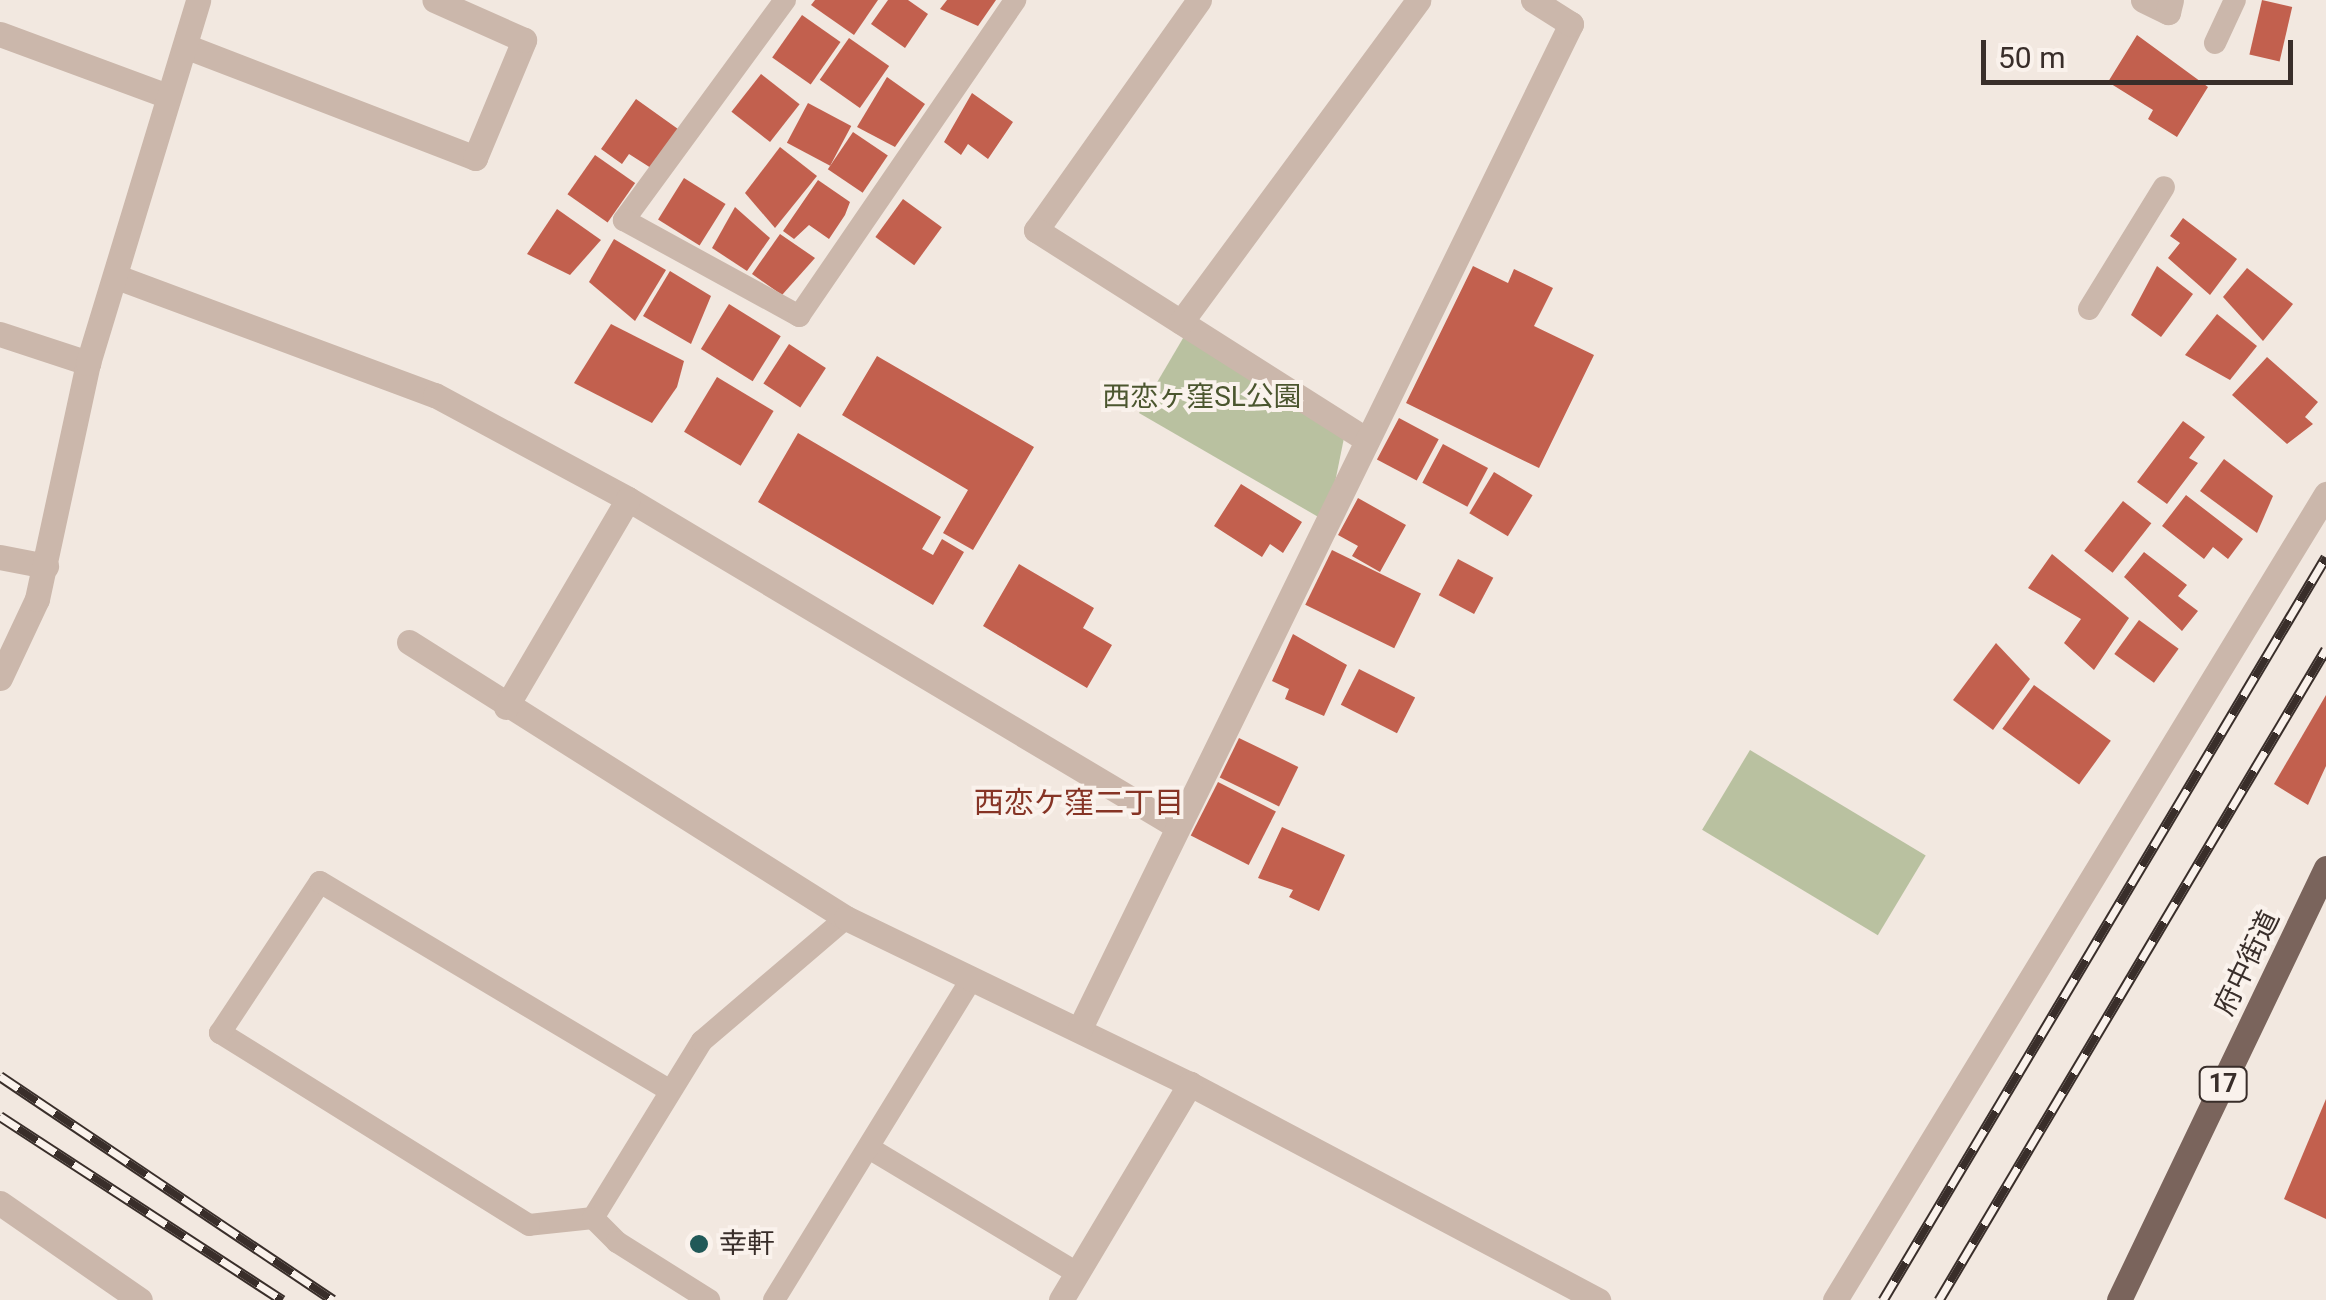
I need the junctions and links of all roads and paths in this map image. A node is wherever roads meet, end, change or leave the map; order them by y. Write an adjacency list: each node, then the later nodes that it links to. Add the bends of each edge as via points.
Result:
1 (198, 0): 13 (street)
2 (434, 0): 13 (street, via 524,40 476,158)
3 (785, 0): 4 (lane, via 624,220 799,316)
4 (1015, 0)
5 (1199, 0): 18 (street, via 1036,230)
6 (1418, 0): 18 (street)
7 (1533, 0): 21 (street, via 1571,24)
8 (2143, 0): 9 (street, via 2168,12)
9 (2171, 0)
10 (2235, 0): 12 (lane)
11 (0, 34): 14 (street)
12 (2215, 42)
13 (185, 46): 14 (street)
14 (168, 96): 16 (street)
15 (2164, 187): 17 (lane)
16 (118, 276): 20 (street); 23 (street, via 435,396)
17 (2089, 309)
18 (1181, 322): 21 (street)
19 (0, 334): 20 (street)
20 (88, 362): 25 (street)
21 (1367, 440): 29 (street)
22 (2325, 498): 46 (street)
23 (628, 499): 28 (street); 29 (street)
24 (0, 557): 25 (street)
25 (46, 566): 27 (street)
26 (409, 642): 28 (street)
27 (0, 678)
28 (506, 707): 31 (street)
29 (1178, 827): 33 (street)
30 (2326, 868): 47 (main road, 府中街道 / 17)
31 (846, 918): 32 (street); 35 (lane, via 746,998 702,1041)
32 (972, 978): 33 (street); 36 (lane)
33 (1080, 1030): 34 (street)
34 (1190, 1084): 39 (street); 40 (street)
35 (669, 1090): 38 (lane); 38 (lane, via 320,882 220,1033 529,1225)
36 (869, 1148): 39 (lane); 43 (lane)
37 (0, 1202): 41 (street)
38 (594, 1218): 42 (lane, via 617,1242)
39 (1078, 1273): 44 (street)
40 (1568, 1292): 45 (street)
41 (140, 1300)
42 (709, 1300)
43 (774, 1300)
44 (1061, 1300)
45 (1598, 1300)
46 (1834, 1300)
47 (2120, 1300)

